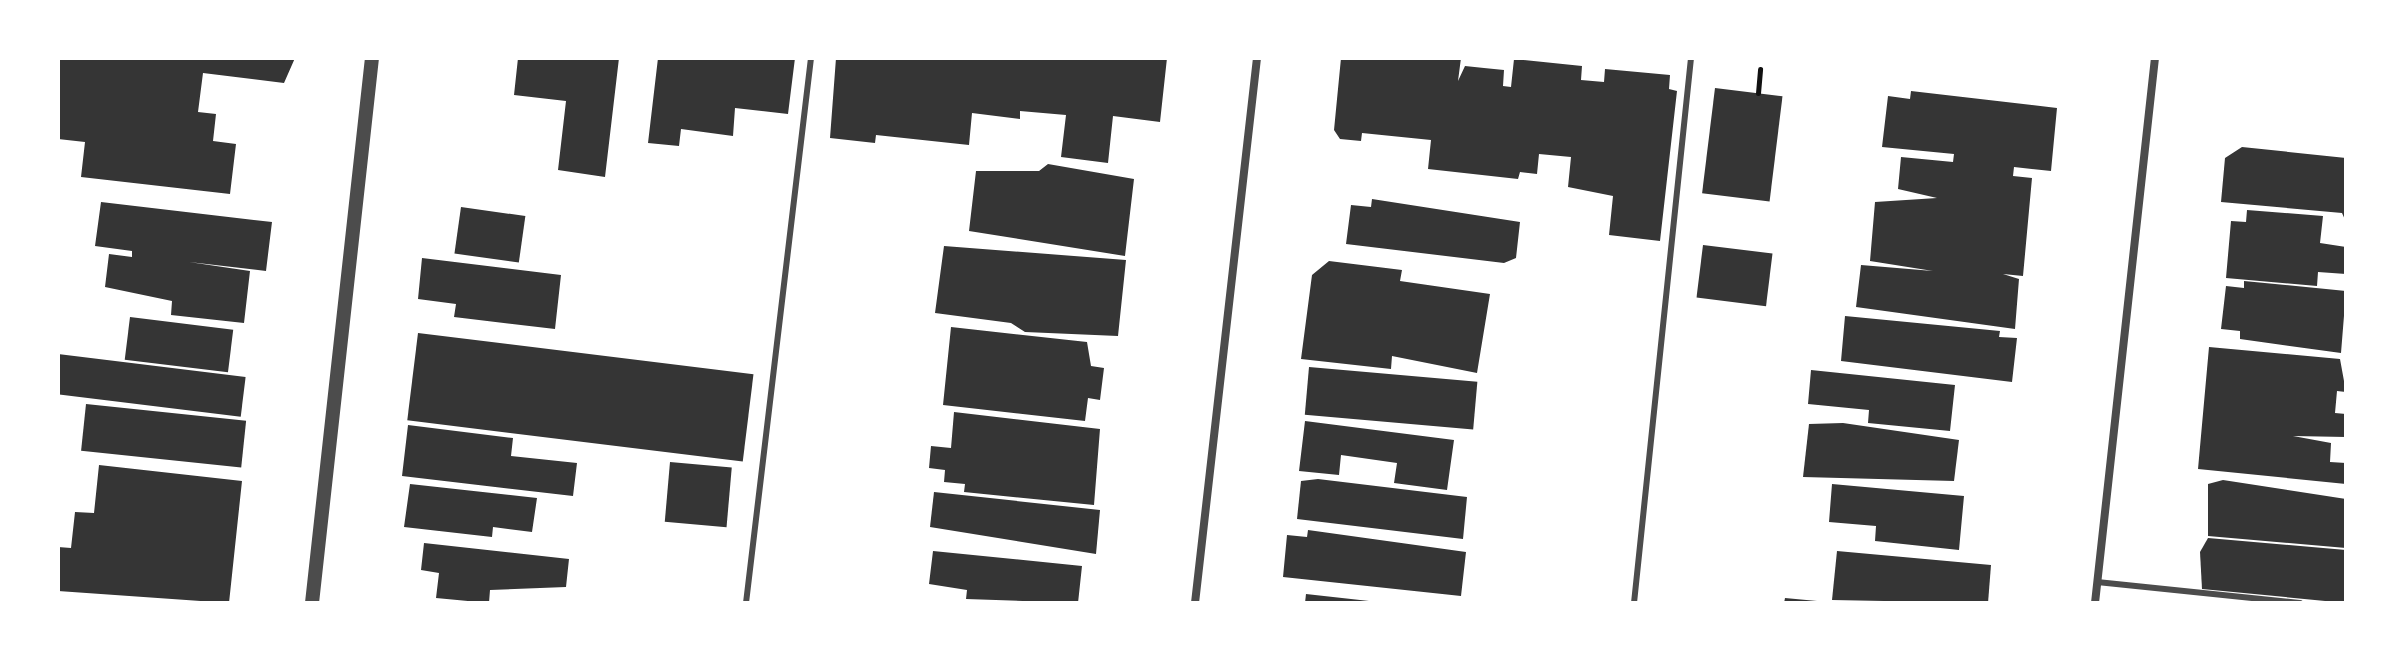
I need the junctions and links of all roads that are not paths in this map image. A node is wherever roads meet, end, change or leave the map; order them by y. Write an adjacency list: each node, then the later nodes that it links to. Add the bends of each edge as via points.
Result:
1 (372, 58): 7 (street)
2 (811, 58): 8 (lane)
3 (1257, 58): 9 (street)
4 (1691, 58): 10 (lane)
5 (2155, 58): 6 (street)
6 (2097, 582): 11 (street); 12 (lane)
7 (312, 603)
8 (746, 603)
9 (1195, 603)
10 (1634, 603)
11 (2095, 603)
12 (2300, 603)

